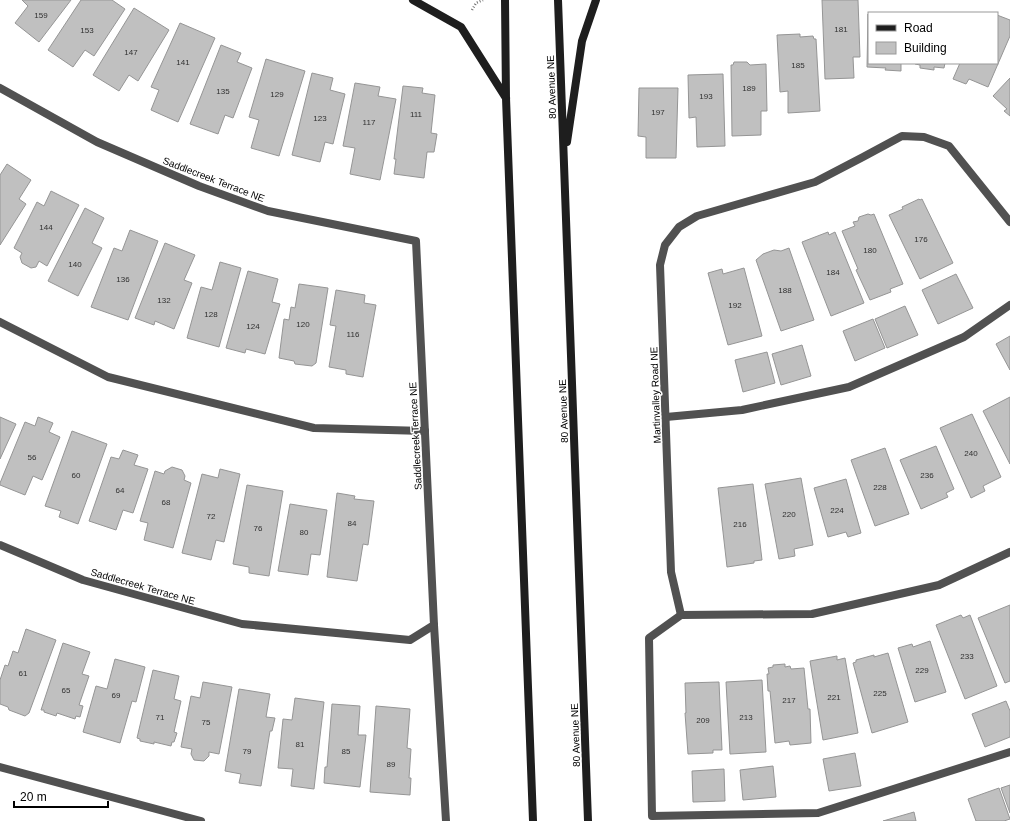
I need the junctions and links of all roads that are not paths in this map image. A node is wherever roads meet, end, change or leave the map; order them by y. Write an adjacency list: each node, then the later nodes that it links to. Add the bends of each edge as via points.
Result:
1 (413, 0): 6 (main road, via 461,26)
2 (505, 0): 6 (main road)
3 (558, 0): 7 (main road, 80 Avenue NE)
4 (596, 0): 7 (main road, via 582,41)
5 (0, 88): 12 (street, Saddlecreek Terrace NE, via 97,142 199,186 268,211 416,241)
6 (506, 98): 21 (main road)
7 (564, 162): 22 (main road, 80 Avenue NE)
8 (1010, 222): 11 (street, Martinvalley Road NE, via 949,146 924,137 902,136 815,182 697,216 679,227 665,245 660,265)
9 (1010, 305): 11 (street, via 964,337 849,387 742,410)
10 (0, 322): 12 (street, via 108,377 314,428)
11 (666, 417): 15 (street, Martinvalley Road NE, via 671,572)
12 (425, 431): 16 (street, Saddlecreek Terrace NE)
13 (0, 545): 16 (street, Saddlecreek Terrace NE, via 83,580 242,624 410,640)
14 (1010, 552): 15 (street, via 939,585 812,614)
15 (681, 615): 17 (street, via 649,638 652,816 818,813)
16 (434, 625): 20 (street)
17 (1010, 752)
18 (0, 766): 19 (street)
19 (201, 821)
20 (446, 821)
21 (533, 821)
22 (588, 821)

